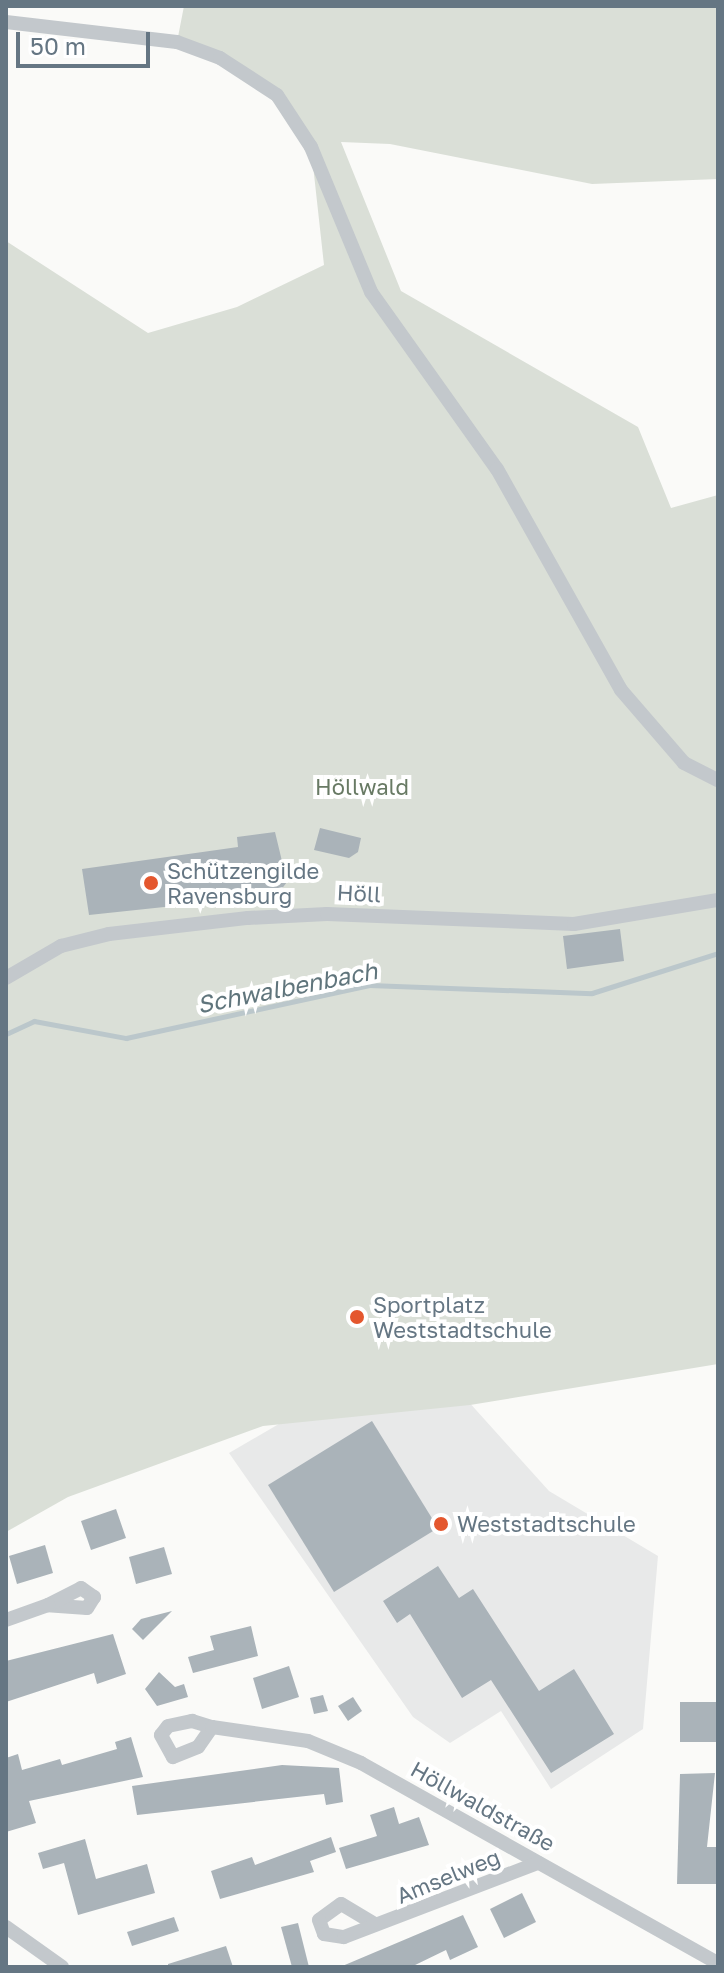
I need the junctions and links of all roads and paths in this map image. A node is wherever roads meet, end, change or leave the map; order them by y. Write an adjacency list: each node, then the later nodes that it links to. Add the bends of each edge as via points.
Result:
1 (6, 22): 2 (street, via 177,42 220,58 277,95 311,147 371,292 497,469 621,690 684,763)
2 (718, 780)
3 (718, 900): 4 (street, Höll, via 574,924 327,914 248,918 109,934 61,946)
4 (6, 978)
5 (48, 1605): 6 (street)
6 (6, 1620)
7 (212, 1727): 8 (street, Höllwaldstraße, via 321,1746)
8 (538, 1863): 9 (street, Amselweg, via 412,1917); 11 (street, Höllwaldstraße)
9 (373, 1923)
10 (6, 1927): 12 (street)
11 (718, 1963)
12 (62, 1967)

